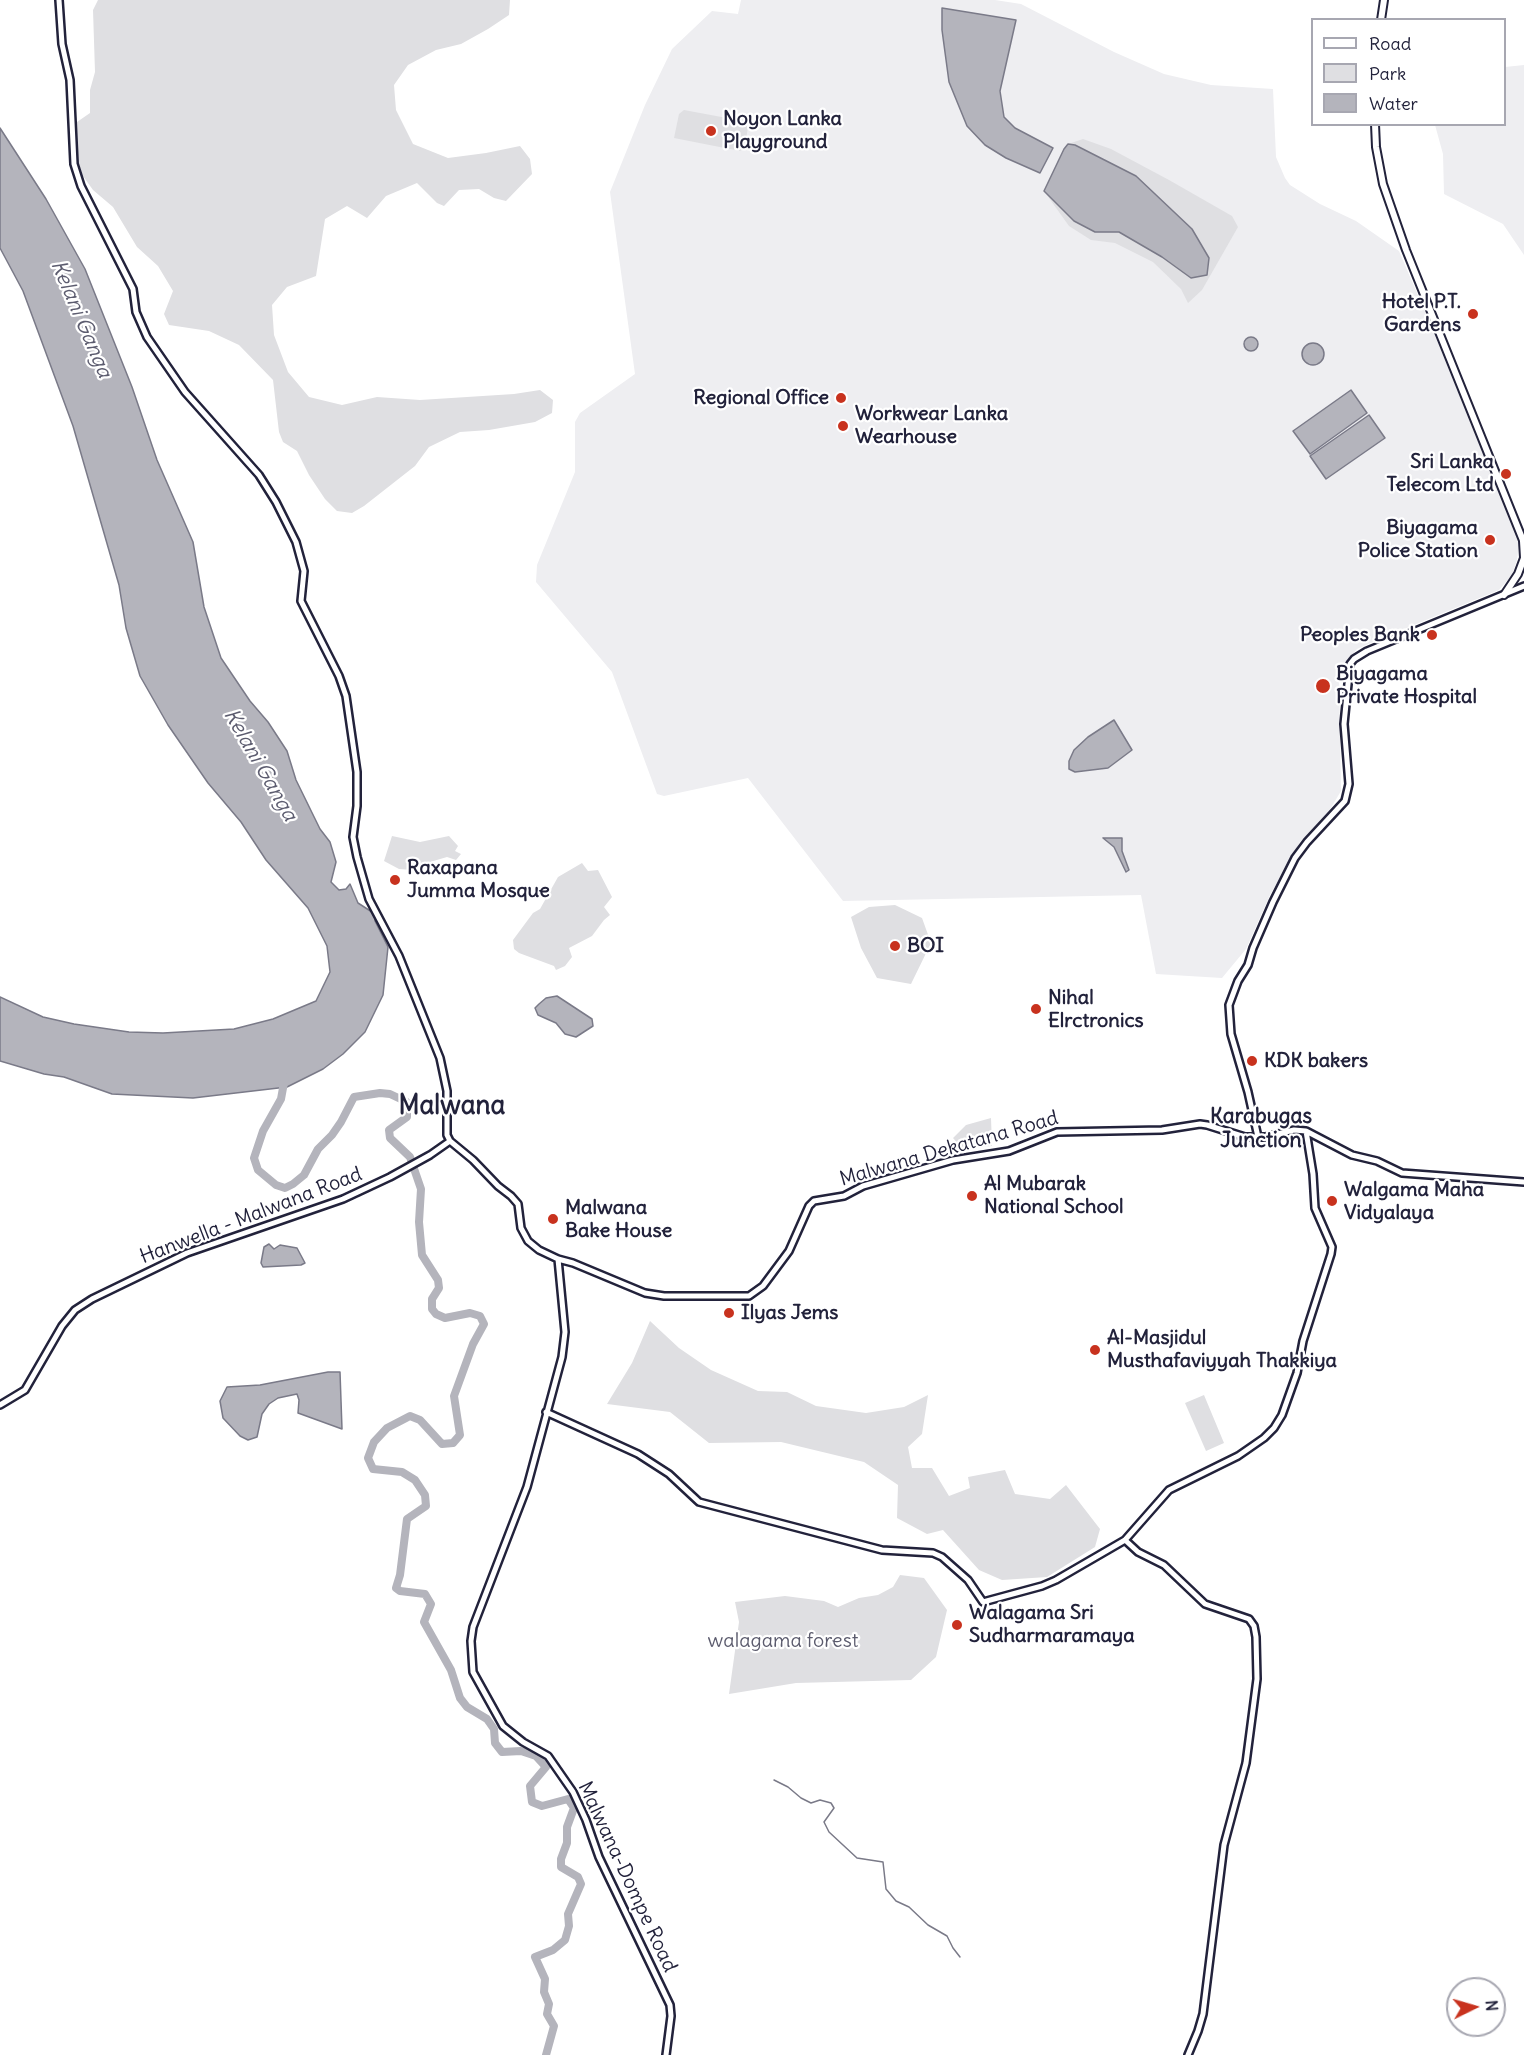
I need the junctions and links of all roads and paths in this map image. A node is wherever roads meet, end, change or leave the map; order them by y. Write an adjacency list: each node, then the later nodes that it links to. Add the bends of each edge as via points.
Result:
1 (59, 0): 10 (street, via 62,44 70,80 74,164 81,186 133,289 140,325 175,379 264,482 296,542 304,571 301,601 346,696 357,772 353,837 357,856 369,899 399,956 440,1058 447,1090 446,1126)
2 (1384, 0): 3 (main road)
3 (1382, 18)
4 (1375, 126): 5 (main road, via 1383,184 1406,250)
5 (1523, 542): 7 (main road, via 1524,558)
6 (1524, 586): 7 (street)
7 (1504, 595): 9 (street, via 1367,651 1350,664 1344,724 1349,784 1345,801 1295,858 1229,1005 1231,1034)
8 (1306, 1131): 9 (street, Malwana Dekatana Road); 11 (street, via 1352,1155 1402,1173); 15 (street, via 1315,1208 1332,1246 1282,1415 1264,1438 1238,1456 1168,1490)
9 (1257, 1137): 12 (street, Malwana Dekatana Road, via 1200,1124 1151,1131 1057,1132 1009,1151 953,1160 863,1186 844,1196 814,1201 783,1259 763,1286 749,1296 645,1293)
10 (450, 1141): 12 (street, Malwana Dekatana Road, via 518,1204 521,1228 528,1241); 13 (street, Hanwella - Malwana Road, via 390,1177 343,1198 187,1253 92,1299 75,1310 62,1326 25,1390)
11 (1524, 1182)
12 (558, 1259): 14 (street, Malwana-Dompe Road, via 565,1332)
13 (0, 1405)
14 (546, 1412): 15 (street, via 654,1463 699,1502 882,1550 933,1553 968,1580 983,1602 1056,1580); 16 (street, Malwana-Dompe Road, via 527,1487 473,1627 473,1672 502,1726 548,1756 573,1792 599,1857 670,2005)
15 (1125, 1540): 17 (street, via 1138,1552 1164,1565 1205,1604 1249,1619 1256,1637 1257,1679 1246,1763 1224,1845 1203,2014)
16 (666, 2055)
17 (1188, 2055)

